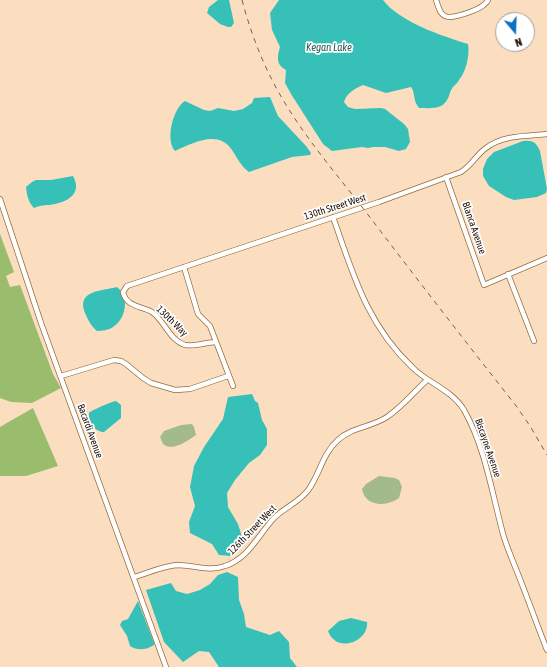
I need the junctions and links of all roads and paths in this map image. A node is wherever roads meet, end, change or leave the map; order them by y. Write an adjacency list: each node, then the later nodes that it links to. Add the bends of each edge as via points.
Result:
1 (436, 0): 2 (street, via 442,14 450,17 481,7)
2 (488, 0)
3 (547, 134): 4 (street, 130th Street West, via 498,140 485,148 467,168)
4 (446, 177): 6 (street, 130th Street West); 9 (street, Blanca Avenue, via 484,285)
5 (0, 199): 13 (street, Bacardi Avenue)
6 (334, 217): 8 (street, 130th Street West); 15 (street, Biscayne Avenue, via 356,283 373,318 398,352)
7 (547, 258): 9 (street)
8 (184, 267): 10 (street, 130th Street West, via 127,286); 12 (street, via 198,314 210,326)
9 (508, 274): 11 (street)
10 (123, 292): 12 (street, 130th Way, via 125,300 154,313 167,331 185,345)
11 (534, 341)
12 (216, 342): 14 (street)
13 (61, 376): 14 (street, via 114,360 126,364 151,383 175,390 190,389); 17 (street, Bacardi Avenue)
14 (228, 376): 16 (street)
15 (427, 380): 17 (street, 126th Street West, via 387,417 352,430 337,441 326,454 308,491 274,518 237,561 213,569 170,566); 18 (street, Biscayne Avenue, via 454,398 469,421 489,476 504,536)
16 (233, 386)
17 (134, 578): 19 (street, Bacardi Avenue)
18 (547, 650)
19 (166, 667)

